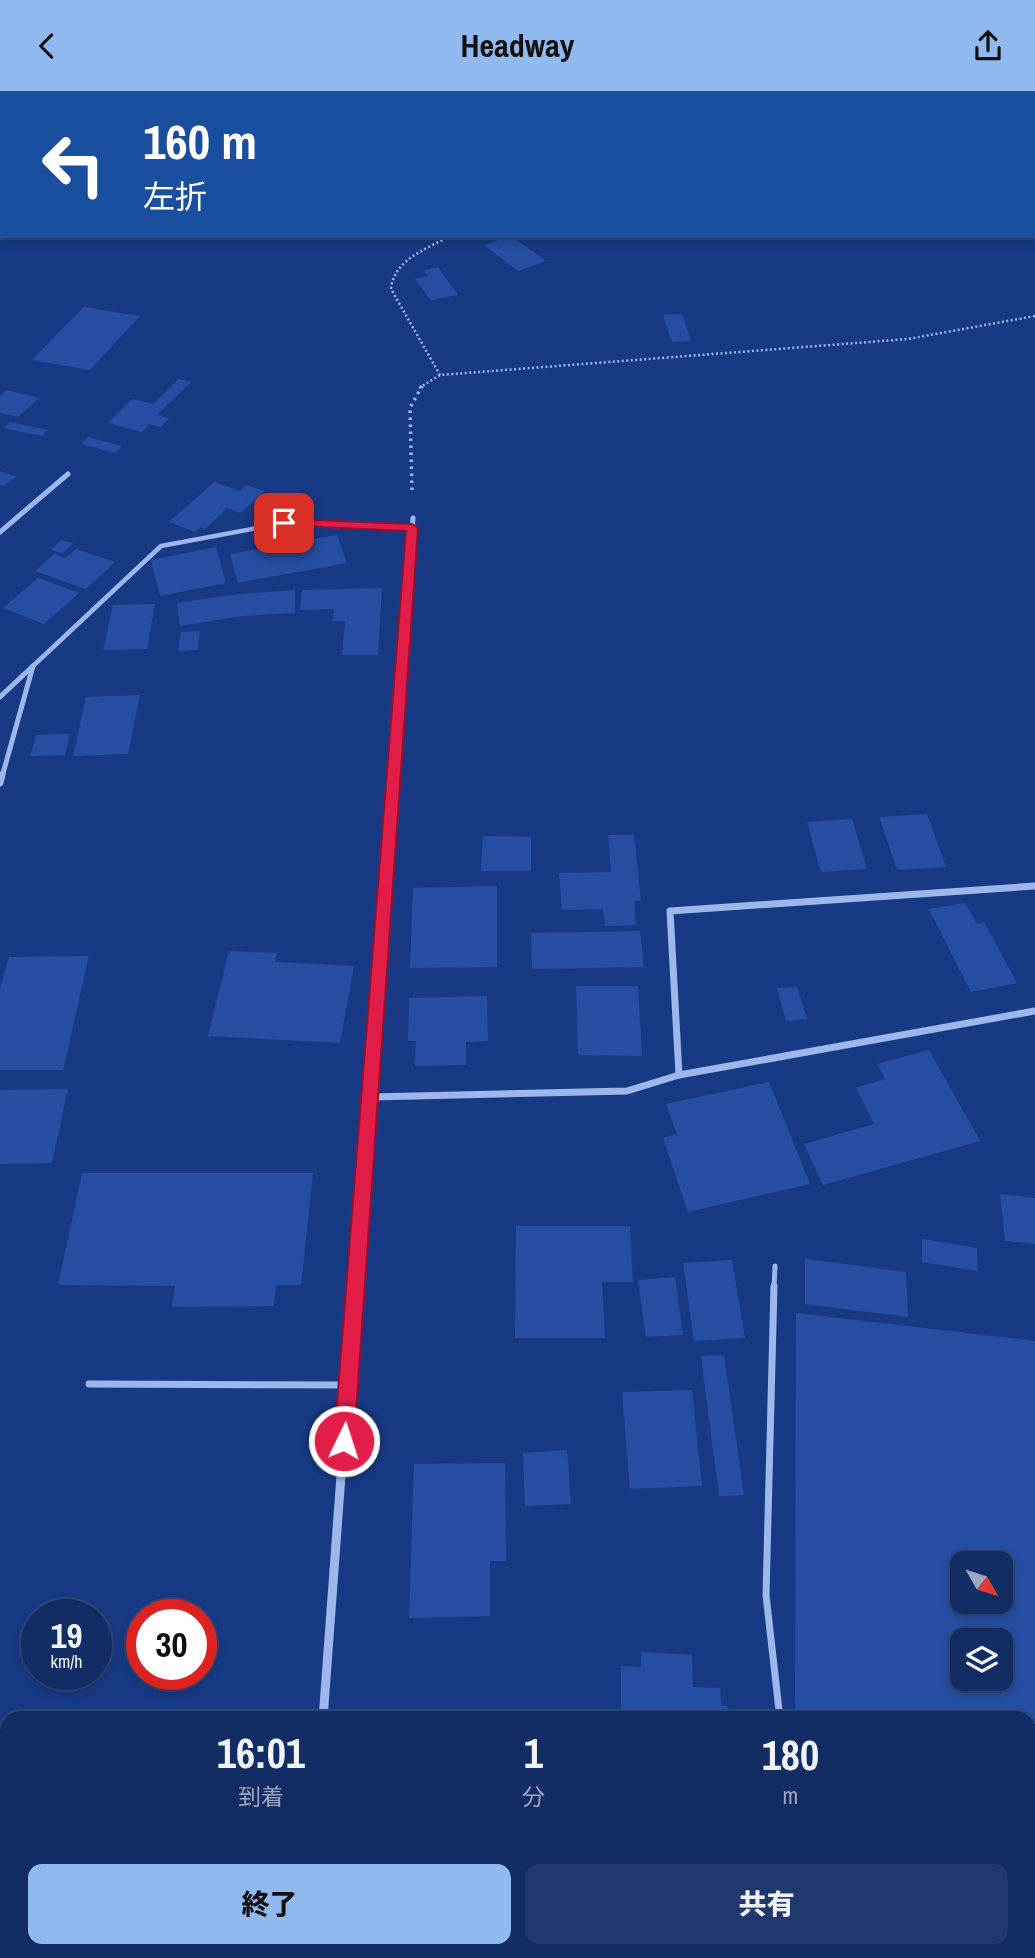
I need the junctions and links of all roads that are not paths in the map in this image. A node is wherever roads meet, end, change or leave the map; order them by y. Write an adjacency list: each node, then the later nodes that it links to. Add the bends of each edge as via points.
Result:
1 (68, 474): 4 (street)
2 (413, 518): 3 (street)
3 (412, 528): 5 (lane, via 284,523 160,546); 11 (street)
4 (0, 532)
5 (33, 666): 6 (street); 7 (street)
6 (0, 697)
7 (0, 783)
8 (1035, 886): 10 (street, via 670,911)
9 (1035, 1011): 10 (street)
10 (679, 1075): 11 (street, via 627,1091)
11 (371, 1097): 14 (street)
12 (775, 1266): 16 (lane, via 766,1595)
13 (89, 1384): 14 (lane)
14 (348, 1385): 15 (street)
15 (324, 1711)
16 (779, 1711)

